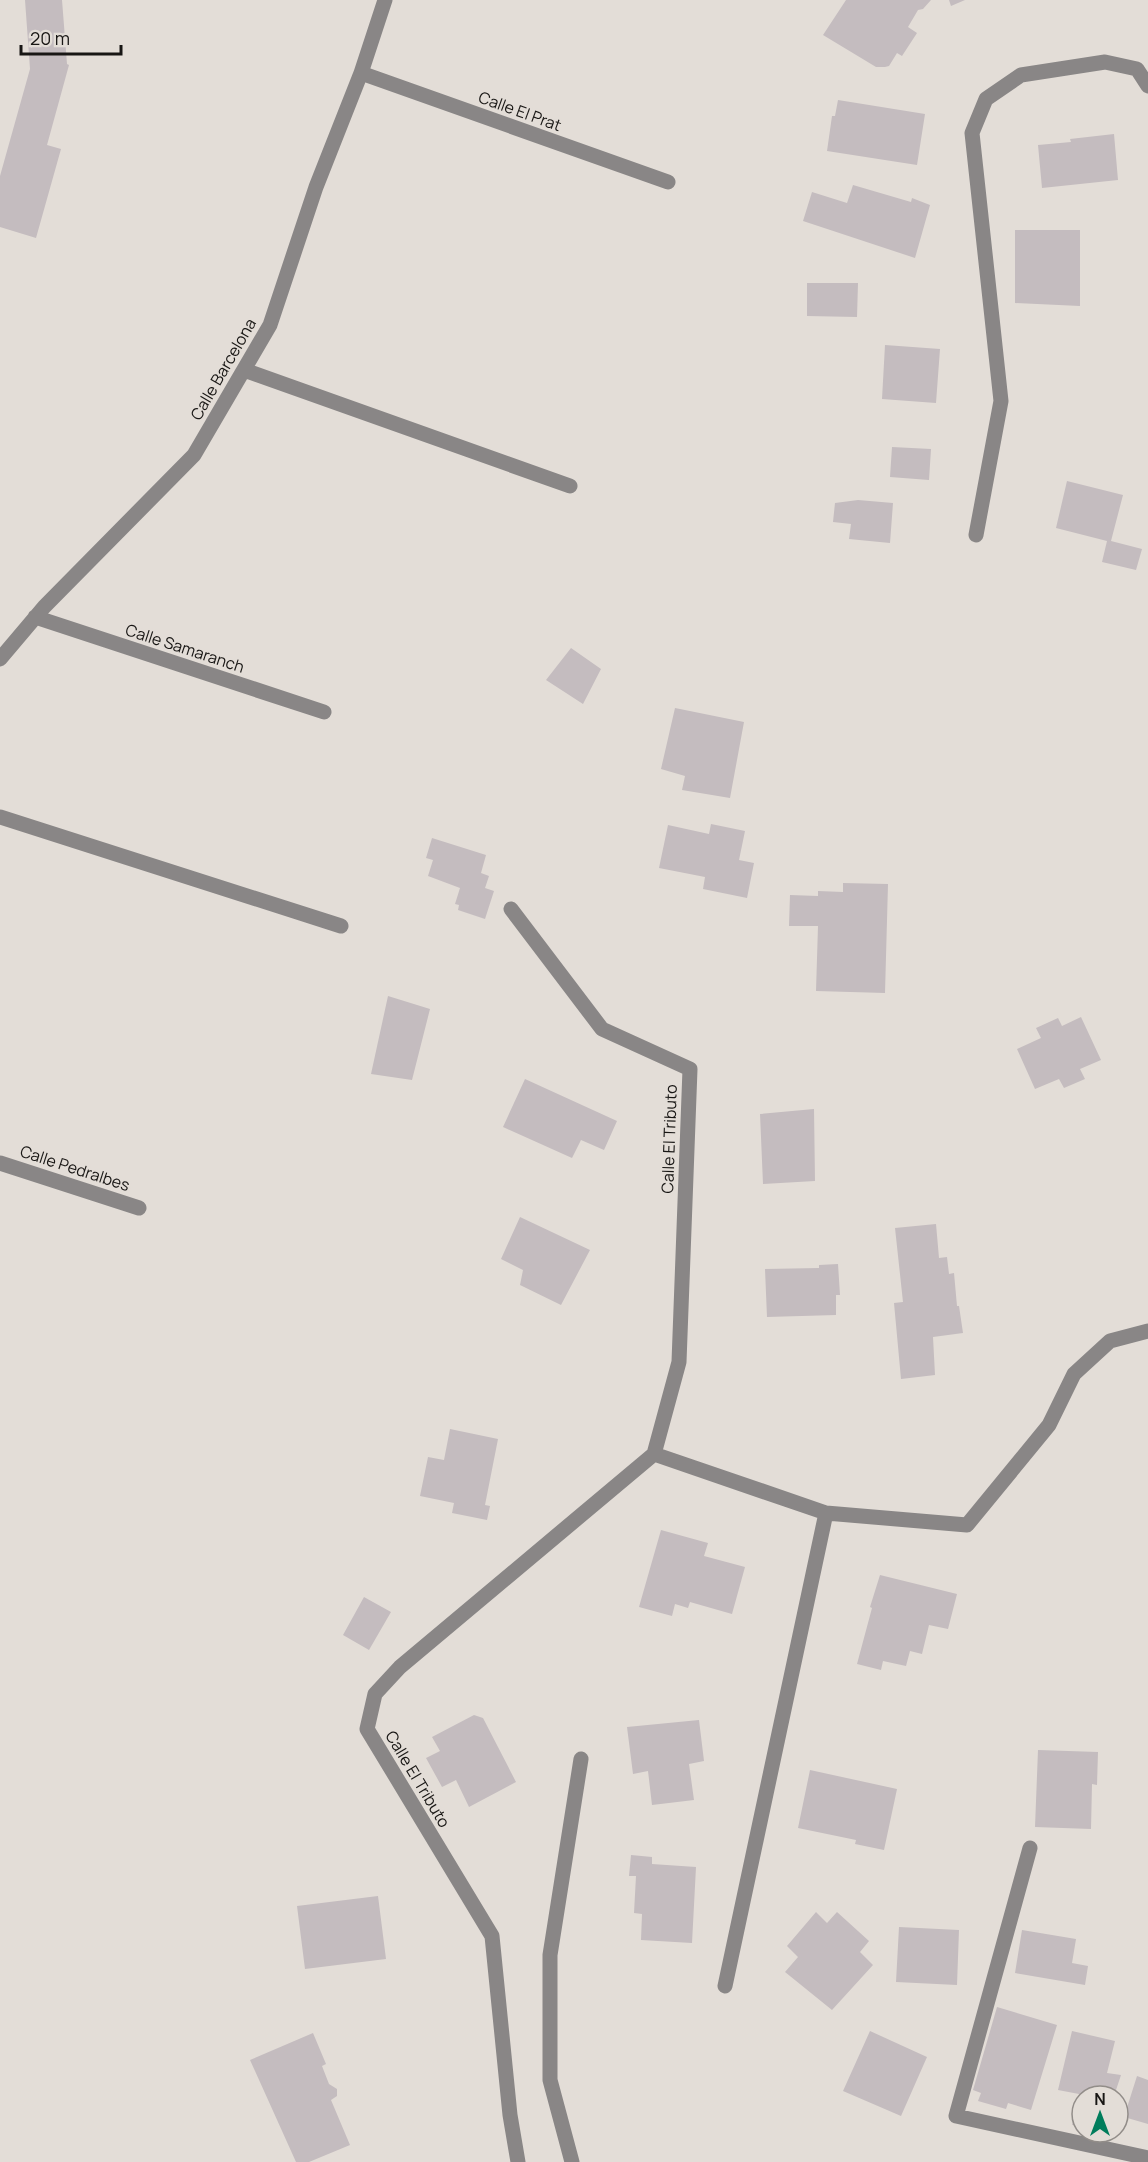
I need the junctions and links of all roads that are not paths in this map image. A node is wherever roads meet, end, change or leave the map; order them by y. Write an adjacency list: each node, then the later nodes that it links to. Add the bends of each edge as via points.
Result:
1 (385, 0): 2 (street, Calle Barcelona)
2 (361, 73): 4 (street, Calle El Prat); 5 (street, Calle Barcelona, via 316,187 270,325)
3 (1148, 86): 7 (street, via 1137,69 1105,62 1021,75 986,99 972,133 1001,401)
4 (668, 182)
5 (244, 370): 6 (street); 8 (street, Calle Barcelona, via 194,455)
6 (570, 486)
7 (976, 535)
8 (35, 617): 9 (street, Calle Barcelona); 10 (street, Calle Samaranch)
9 (0, 659)
10 (324, 712)
11 (0, 817): 13 (street)
12 (511, 909): 17 (street, Calle El Tributo, via 602,1029 690,1069 679,1362)
13 (340, 926)
14 (0, 1163): 15 (street, Calle Pedralbes)
15 (139, 1208)
16 (1148, 1331): 18 (street, via 1110,1341 1074,1374 1049,1425 967,1525)
17 (654, 1454): 18 (street); 23 (street, Calle El Tributo, via 400,1667 375,1694 367,1729 492,1936)
18 (826, 1513): 21 (street)
19 (581, 1759): 24 (street, via 550,1955 550,2080)
20 (1030, 1848): 22 (street, via 956,2116)
21 (726, 1986)
22 (1148, 2158)
23 (518, 2162)
24 (572, 2162)

